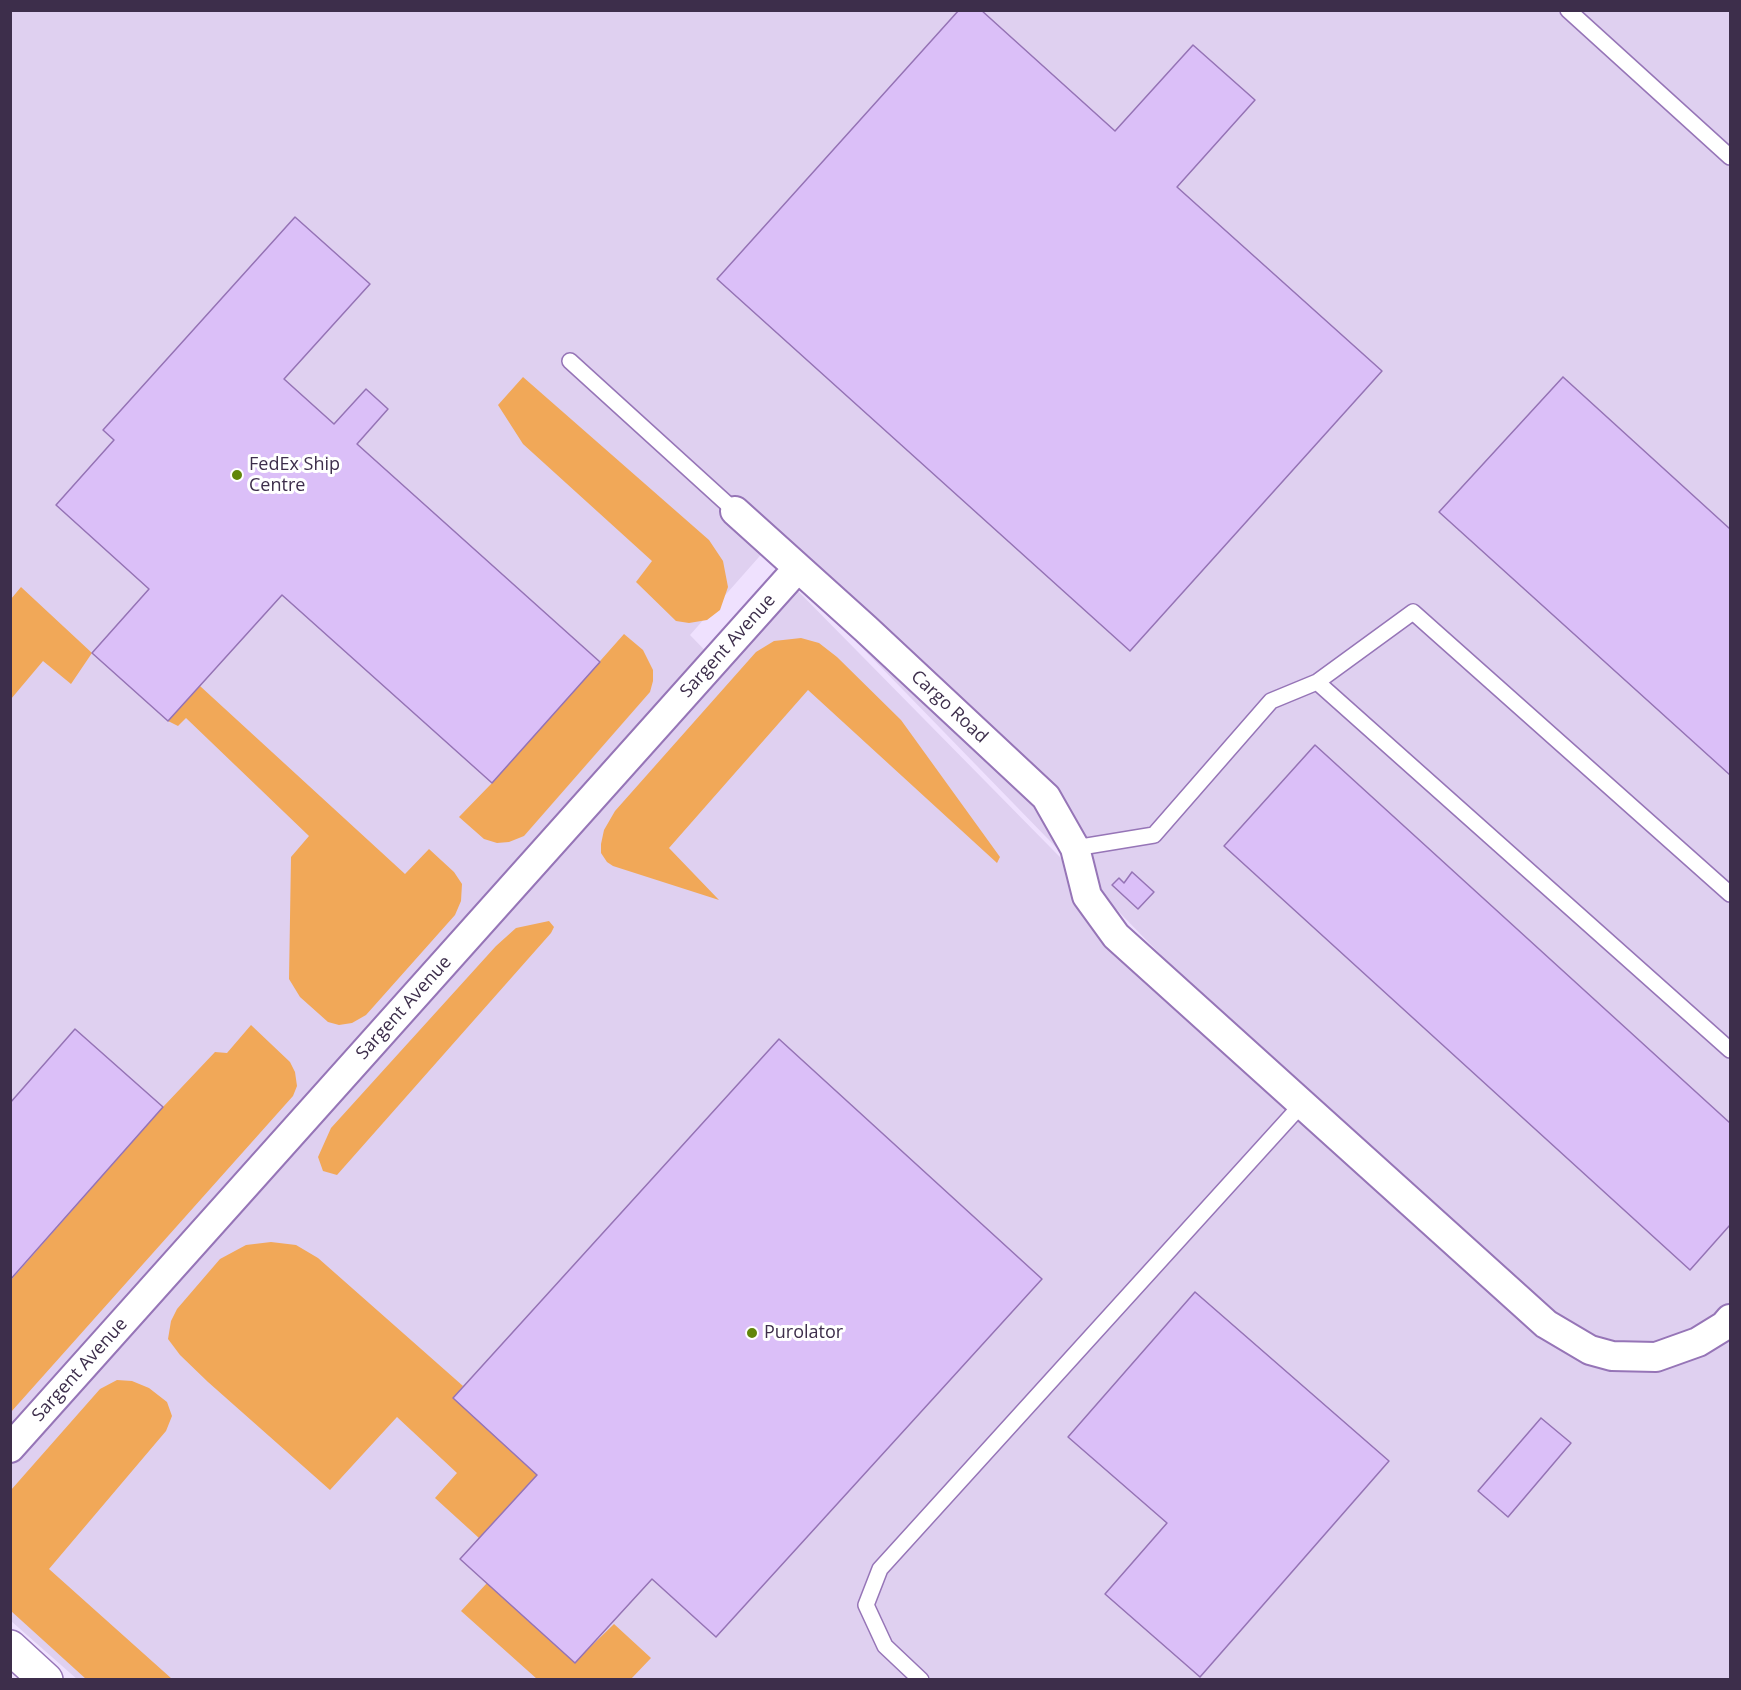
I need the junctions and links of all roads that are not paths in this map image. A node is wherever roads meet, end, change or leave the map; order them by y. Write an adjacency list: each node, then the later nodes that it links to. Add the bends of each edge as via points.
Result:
1 (1568, 10): 2 (lane)
2 (1731, 157)
3 (570, 361): 4 (lane)
4 (735, 511): 5 (street, Cargo Road)
5 (798, 568): 7 (street, Cargo Road, via 1046,797); 12 (street, Sargent Avenue)
6 (1317, 682): 7 (lane, via 1271,701 1154,835); 8 (lane, via 1413,612); 9 (lane)
7 (1075, 848): 10 (street, Cargo Road, via 1087,896 1116,936)
8 (1731, 894)
9 (1731, 1050)
10 (1303, 1103): 11 (street, Cargo Road, via 1546,1324 1590,1350 1612,1356 1656,1357 1698,1342); 15 (lane, via 880,1569 866,1605 885,1646)
11 (1731, 1319)
12 (10, 1448)
13 (10, 1647): 14 (street)
14 (46, 1680)
15 (921, 1680)

